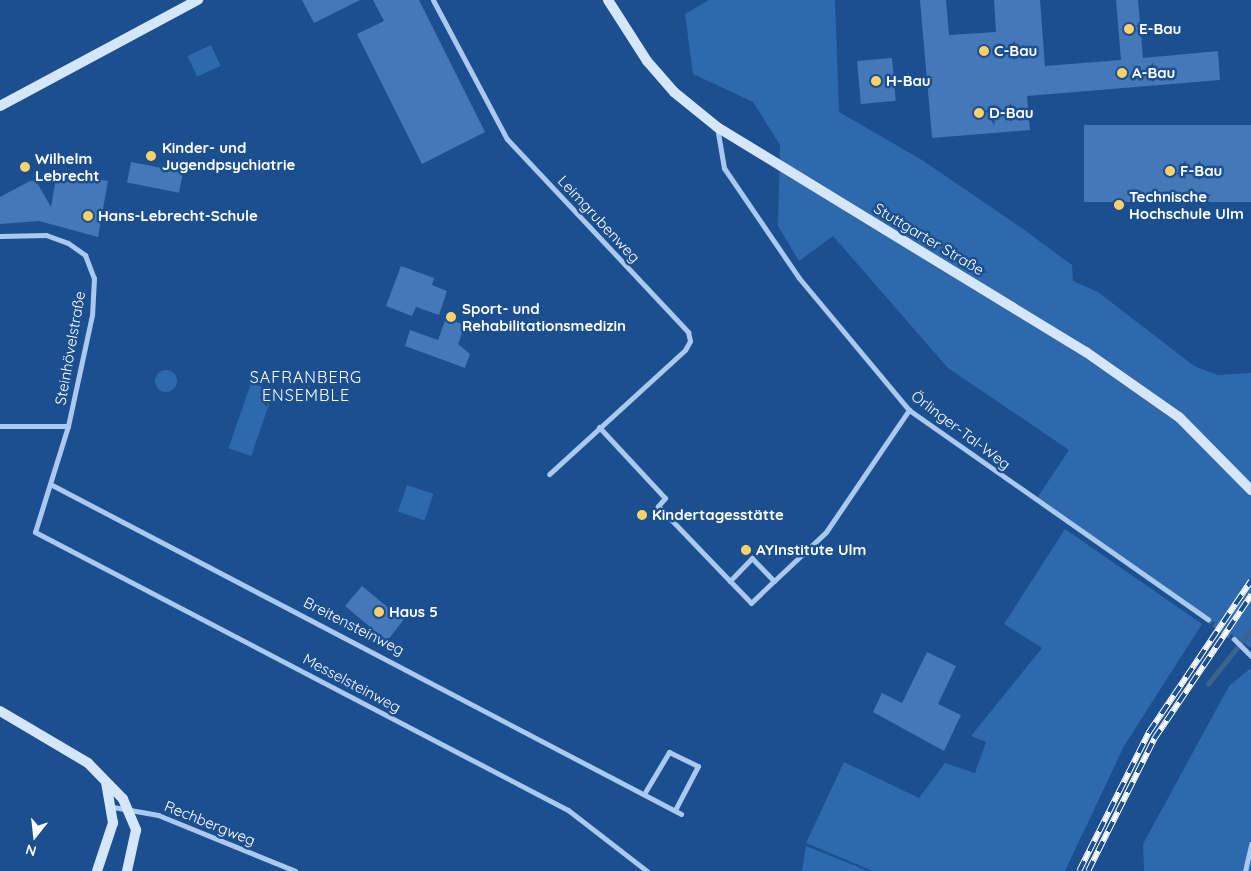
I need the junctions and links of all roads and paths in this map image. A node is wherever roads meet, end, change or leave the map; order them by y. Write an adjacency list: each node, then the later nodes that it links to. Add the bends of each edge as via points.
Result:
1 (198, 0): 4 (main road)
2 (433, 0): 10 (street, Leimgrubenweg, via 507,139 688,332 690,341 685,350)
3 (608, 0): 5 (main road, Stuttgarter Straße, via 634,45 656,72)
4 (0, 106)
5 (717, 127): 7 (street, Örlinger-Tal-Weg, via 724,168 799,278); 13 (main road, Stuttgarter Straße, via 1107,366 1180,417)
6 (0, 236): 9 (street, Steinhövelstraße, via 46,235 68,243 85,255 94,278 92,315)
7 (909, 410): 15 (street, via 891,443 826,532); 17 (street, Örlinger-Tal-Weg)
8 (0, 426): 9 (street)
9 (68, 426): 12 (street, Steinhövelstraße)
10 (599, 427): 11 (street, Leimgrubenweg); 16 (street, via 665,498 658,506)
11 (549, 474)
12 (52, 484): 14 (street, Steinhövelstraße); 22 (street, Breitensteinweg)
13 (1251, 490)
14 (36, 532): 31 (street, Messelsteinweg, via 568,810)
15 (774, 581): 16 (street, via 751,603); 16 (street, via 752,558)
16 (730, 582)
17 (1208, 619)
18 (1234, 639): 19 (street)
19 (1251, 656)
20 (0, 711): 21 (main road, via 79,756)
21 (104, 777): 23 (main road); 24 (main road)
22 (644, 794): 25 (street, Breitensteinweg); 25 (street, via 670,752 698,766)
23 (129, 807): 24 (street, Rechbergweg); 29 (main road, via 137,840); 30 (street, Rechbergweg)
24 (113, 808): 28 (main road, via 110,841)
25 (674, 810): 26 (street, Breitensteinweg)
26 (681, 814)
27 (1251, 844): 32 (street)
28 (97, 871)
29 (127, 871)
30 (295, 871)
31 (647, 871)
32 (1245, 871)

